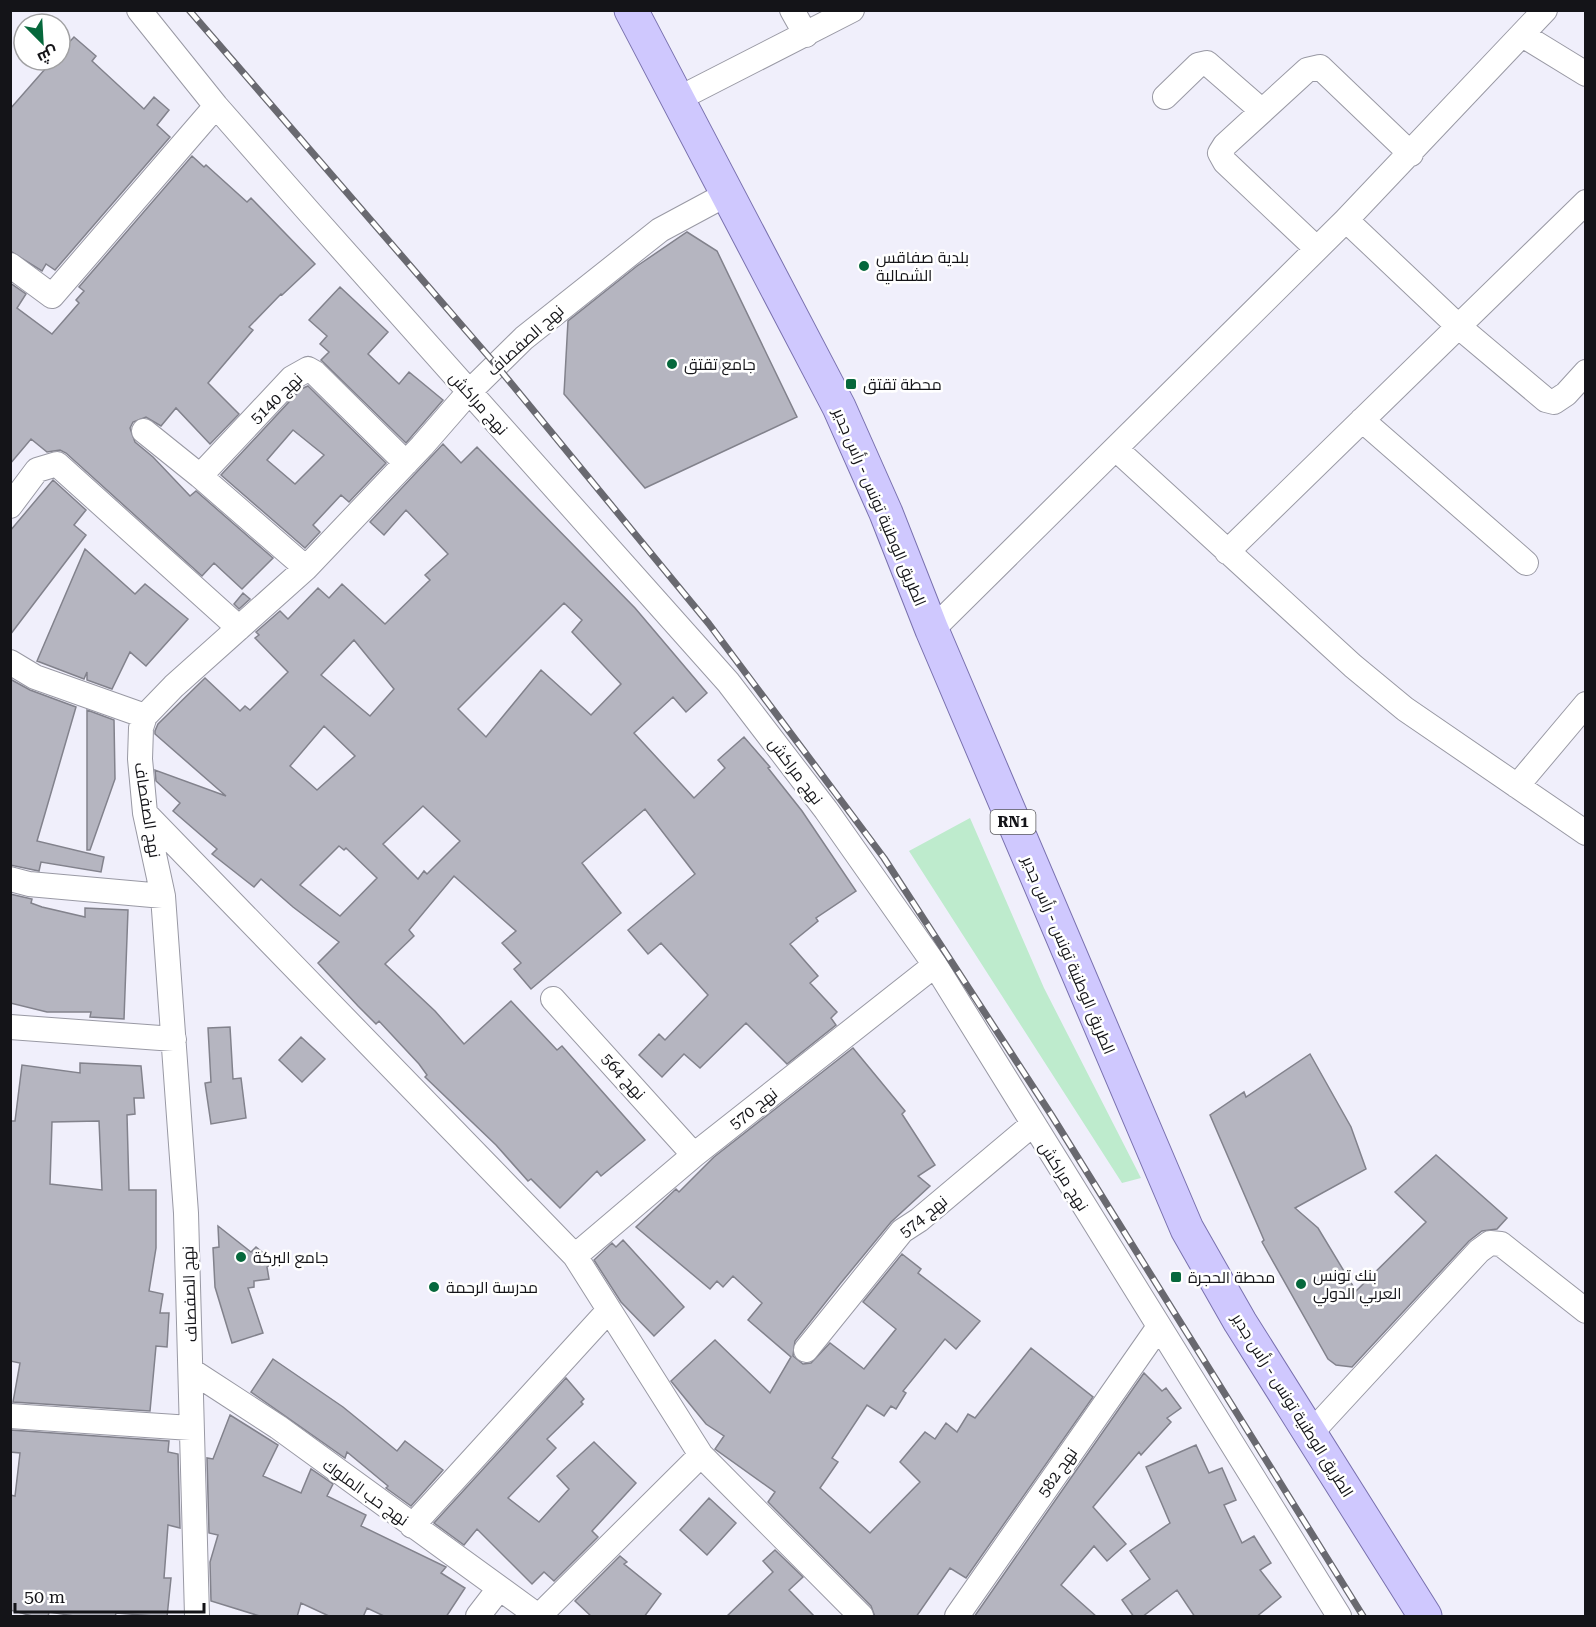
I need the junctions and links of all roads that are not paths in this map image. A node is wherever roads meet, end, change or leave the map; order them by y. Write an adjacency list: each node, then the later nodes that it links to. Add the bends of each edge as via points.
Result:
1 (139, 10): 10 (street, نهج مراكش)
2 (631, 10): 9 (main road, الطريق الوطنية تونس - رأس جدير / RN1)
3 (792, 10): 6 (street)
4 (852, 10): 6 (street)
5 (1532, 20): 7 (street); 12 (street)
6 (806, 35): 9 (street)
7 (1586, 74)
8 (1165, 98): 11 (street, via 1198,65 1207,63)
9 (678, 99): 13 (main road, الطريق الوطنية تونس - رأس جدير / RN1)
10 (216, 106): 17 (street, via 52,296); 20 (street, نهج مراكش)
11 (1261, 110): 12 (street, via 1307,70 1320,67); 16 (street, via 1220,153)
12 (1411, 154): 15 (street)
13 (727, 194): 20 (street, نهج الصفصاف, via 660,230 612,266 524,338); 31 (main road, الطريق الوطنية تونس - رأس جدير / RN1, via 838,407 886,513)
14 (1586, 202): 18 (street)
15 (1346, 220): 16 (street); 18 (street)
16 (1316, 248): 23 (street)
17 (10, 265)
18 (1458, 326): 19 (street, via 1546,400 1560,399); 21 (street)
19 (1586, 372)
20 (469, 392): 24 (street, نهج الصفصاف); 40 (street, نهج مراكش, via 728,682 826,810)
21 (1362, 420): 27 (street); 28 (street)
22 (144, 431): 25 (street)
23 (1116, 449): 27 (street); 31 (street)
24 (406, 463): 25 (street, نهج 5140, via 308,369 292,378); 29 (street, نهج الصفصاف)
25 (200, 476): 29 (street)
26 (10, 506): 30 (street, via 37,470 57,464)
27 (1227, 552): 35 (street, via 1405,709)
28 (1526, 563)
29 (306, 568): 30 (street, نهج الصفصاف)
30 (239, 628): 34 (street, نهج الصفصاف)
31 (932, 630): 54 (main road, الطريق الوطنية تونس - رأس جدير / RN1, via 1187,1229)
32 (10, 662): 34 (street, via 35,676)
33 (1586, 704): 35 (street)
34 (145, 716): 36 (street, نهج الصفصاف, via 140,744)
35 (1517, 786): 37 (street)
36 (145, 813): 39 (street, نهج الصفصاف); 46 (street)
37 (1586, 832)
38 (10, 879): 39 (street)
39 (163, 896): 43 (street, نهج الصفصاف)
40 (935, 965): 44 (street, نهج مراكش); 45 (street, نهج 570)
41 (553, 999): 45 (street, نهج 564)
42 (10, 1028): 43 (street)
43 (174, 1039): 51 (street, نهج الصفصاف)
44 (1033, 1124): 49 (street, نهج مراكش); 50 (street, نهج 574, via 902,1231)
45 (694, 1155): 46 (street, نهج 570)
46 (575, 1256): 47 (street)
47 (609, 1310): 55 (street); 56 (street)
48 (1586, 1311): 54 (street, via 1501,1244 1490,1243)
49 (1158, 1328): 62 (street, نهج 582); 63 (street, نهج مراكش)
50 (806, 1350)
51 (192, 1371): 53 (street, نهج الصفصاف); 56 (street, نهج حب الملوك, via 278,1427)
52 (10, 1416): 53 (street)
53 (191, 1428): 58 (street, نهج الصفصاف)
54 (1310, 1434): 64 (main road, الطريق الوطنية تونس - رأس جدير / RN1)
55 (701, 1455): 60 (street); 61 (street)
56 (411, 1526): 57 (street, نهج حب الملوك)
57 (498, 1590): 59 (street); 60 (street, نهج حب الملوك)
58 (197, 1617)
59 (478, 1617)
60 (539, 1617)
61 (861, 1617)
62 (957, 1617)
63 (1339, 1617)
64 (1425, 1617)

